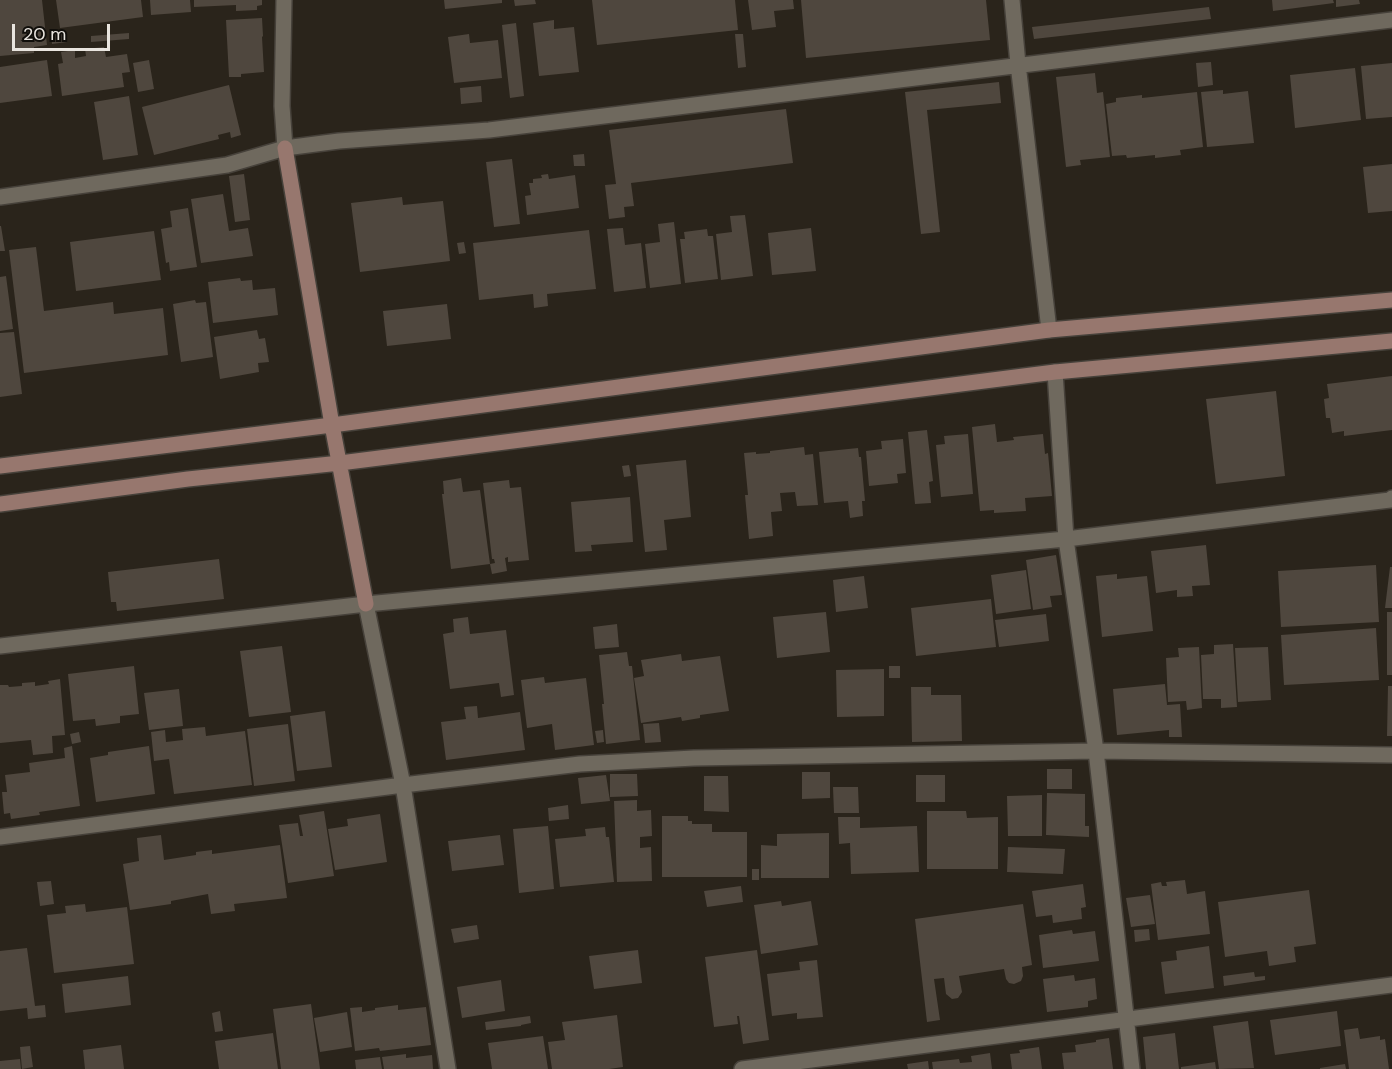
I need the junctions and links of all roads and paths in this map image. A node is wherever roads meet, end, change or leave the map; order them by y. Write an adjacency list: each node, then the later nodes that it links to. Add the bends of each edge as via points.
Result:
1 (284, 0): 5 (street)
2 (1012, 0): 4 (street)
3 (1392, 20): 4 (street)
4 (1018, 64): 5 (street, via 489,130); 8 (street)
5 (285, 148): 6 (street, via 227,165); 11 (street)
6 (0, 197)
7 (1392, 300): 8 (street)
8 (1049, 330): 11 (street)
9 (1392, 340): 10 (street)
10 (1055, 372): 12 (street); 16 (street)
11 (332, 425): 12 (street); 13 (street)
12 (340, 463): 15 (street); 17 (street)
13 (0, 466)
14 (1392, 498): 16 (street)
15 (0, 504)
16 (1066, 539): 17 (street); 19 (street)
17 (366, 604): 18 (street); 21 (street)
18 (0, 646)
19 (1096, 751): 20 (street); 21 (street, via 694,758 580,764); 24 (street)
20 (1392, 755)
21 (403, 785): 22 (street); 25 (street)
22 (0, 837)
23 (1392, 985): 24 (street)
24 (1126, 1020): 26 (street); 27 (street)
25 (448, 1069)
26 (742, 1069)
27 (1132, 1069)

